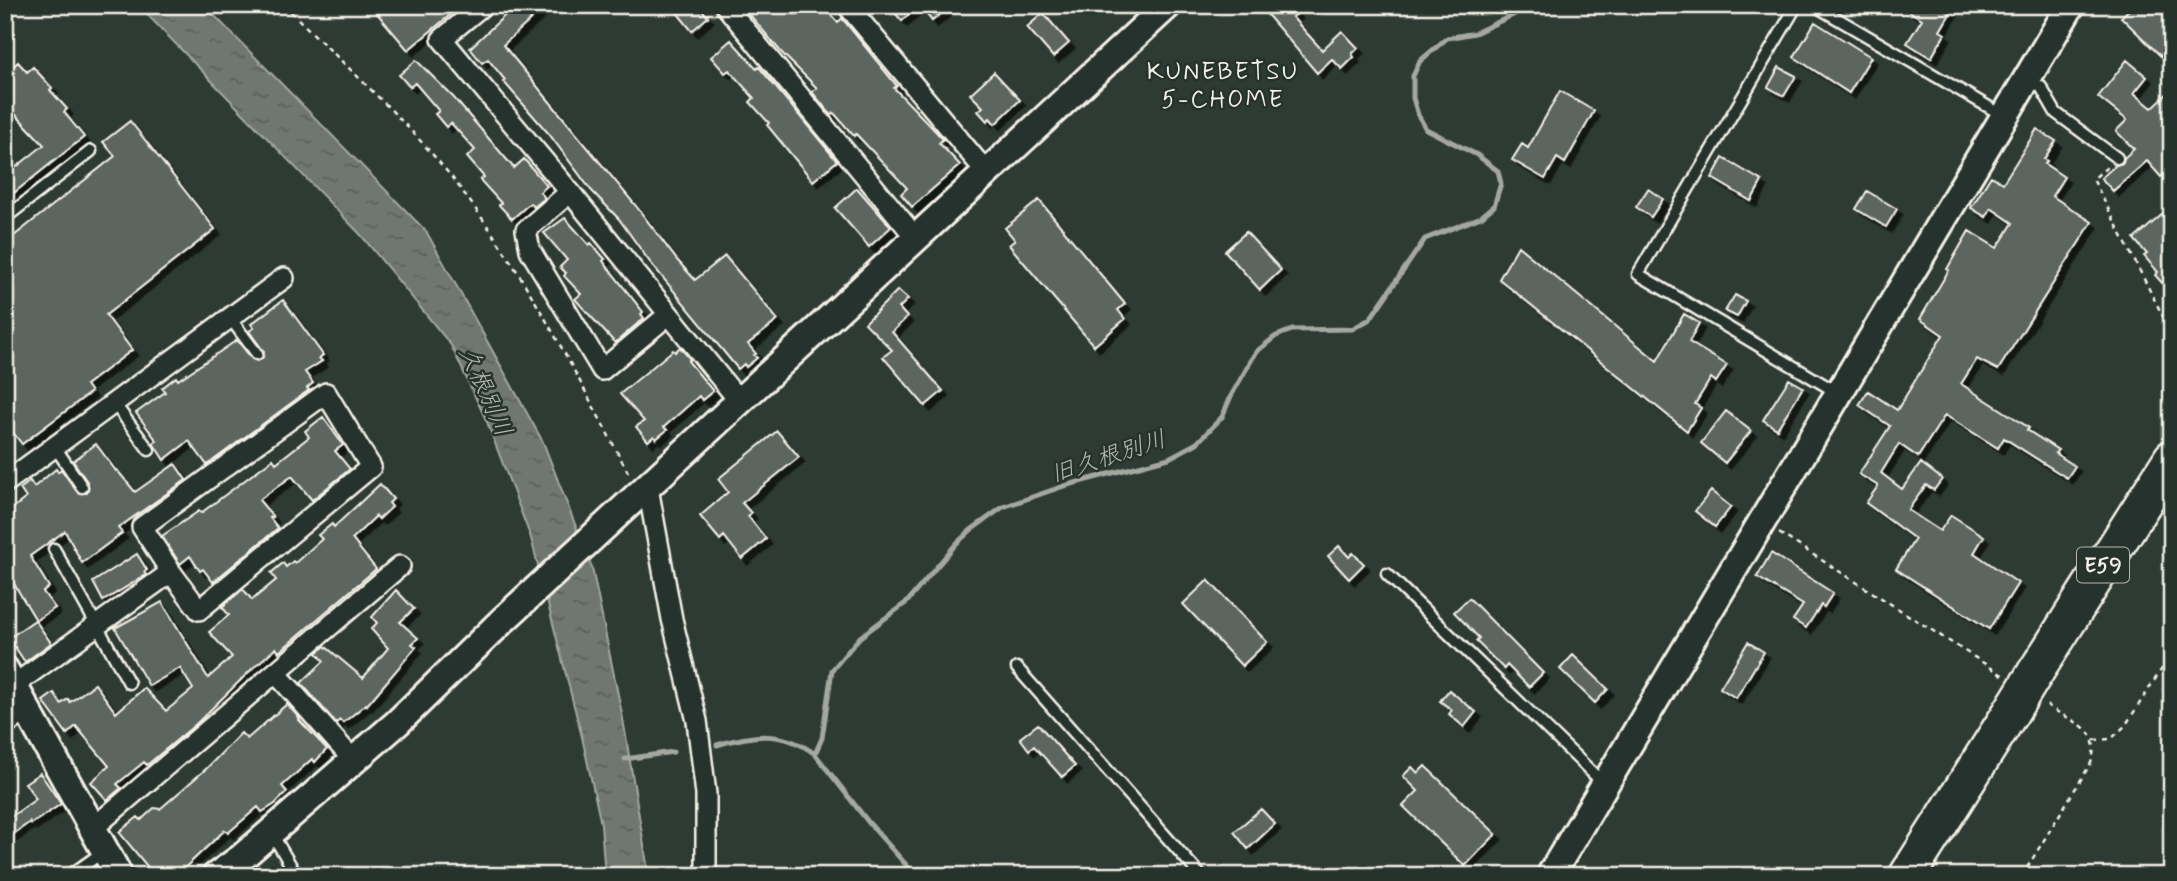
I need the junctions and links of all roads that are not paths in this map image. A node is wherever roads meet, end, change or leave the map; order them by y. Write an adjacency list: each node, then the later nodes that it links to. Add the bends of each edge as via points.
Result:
1 (483, 5): 13 (street, via 442,39)
2 (847, 5): 12 (street)
3 (1168, 5): 12 (street)
4 (1797, 5): 20 (lane, via 1638,274)
5 (1814, 5): 9 (lane)
6 (2071, 5): 8 (street)
7 (729, 7): 15 (street)
8 (2028, 78): 9 (street); 11 (lane, via 2041,87 2056,113)
9 (2005, 116): 20 (street)
10 (91, 150): 14 (lane)
11 (2117, 159)
12 (987, 173): 15 (street)
13 (570, 192): 17 (street); 17 (street, via 526,230 530,250 601,370)
14 (5, 218)
15 (916, 238): 21 (street)
16 (284, 278): 18 (street)
17 (668, 315): 21 (street)
18 (230, 318): 19 (lane); 22 (street)
19 (257, 354)
20 (1839, 393): 41 (street)
21 (740, 402): 28 (street)
22 (114, 403): 23 (street); 24 (lane)
23 (55, 447): 26 (street); 27 (lane)
24 (149, 450)
25 (2172, 458): 51 (highway, E59)
26 (5, 483)
27 (82, 487)
28 (636, 494): 40 (street); 48 (street, via 697,720 706,794)
29 (54, 549): 33 (lane)
30 (400, 566): 35 (street)
31 (171, 572): 31 (street, via 199,610 371,467 327,393 142,527); 33 (street)
32 (1387, 574): 41 (lane)
33 (97, 626): 36 (street); 37 (lane)
34 (1017, 668): 49 (lane)
35 (276, 673): 40 (street); 43 (street)
36 (10, 677): 38 (street)
37 (129, 683)
38 (30, 713): 39 (lane); 43 (street)
39 (5, 730)
40 (354, 761): 42 (street)
41 (1605, 784): 50 (street)
42 (271, 832): 46 (street); 47 (lane)
43 (98, 840): 44 (lane); 45 (street)
44 (68, 876)
45 (119, 876)
46 (216, 876)
47 (298, 876)
48 (706, 876)
49 (1201, 876)
50 (1550, 876)
51 (1907, 876)

